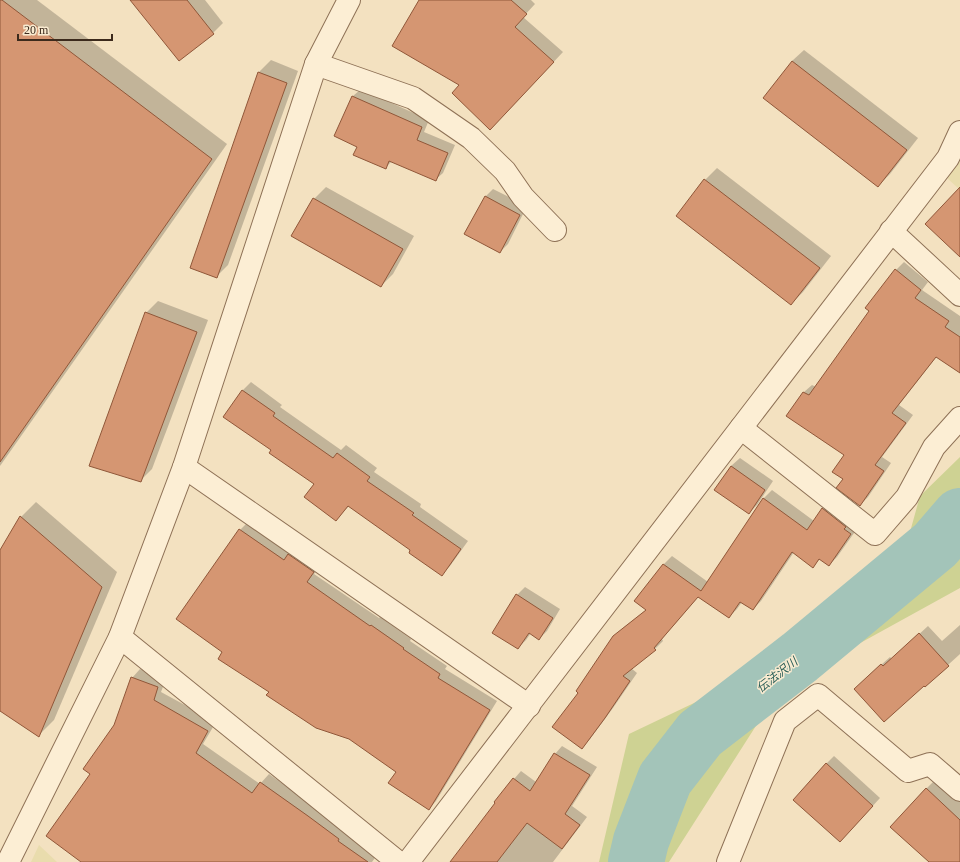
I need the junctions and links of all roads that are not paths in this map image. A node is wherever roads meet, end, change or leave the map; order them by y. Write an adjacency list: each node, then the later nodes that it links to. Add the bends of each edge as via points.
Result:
1 (349, 0): 2 (street)
2 (316, 64): 4 (street, via 413,98 471,138 505,171 523,197); 9 (street)
3 (960, 132): 5 (street, via 948,158)
4 (555, 230)
5 (891, 231): 6 (street); 8 (street)
6 (960, 295)
7 (960, 418): 8 (street, via 934,447 907,497 875,534)
8 (741, 428): 11 (street)
9 (184, 467): 10 (street); 11 (street)
10 (120, 637): 13 (street); 14 (street)
11 (529, 706): 15 (street)
12 (960, 790): 16 (street, via 930,764 908,771 818,695 786,721)
13 (8, 862)
14 (398, 862)
15 (408, 862)
16 (728, 862)

